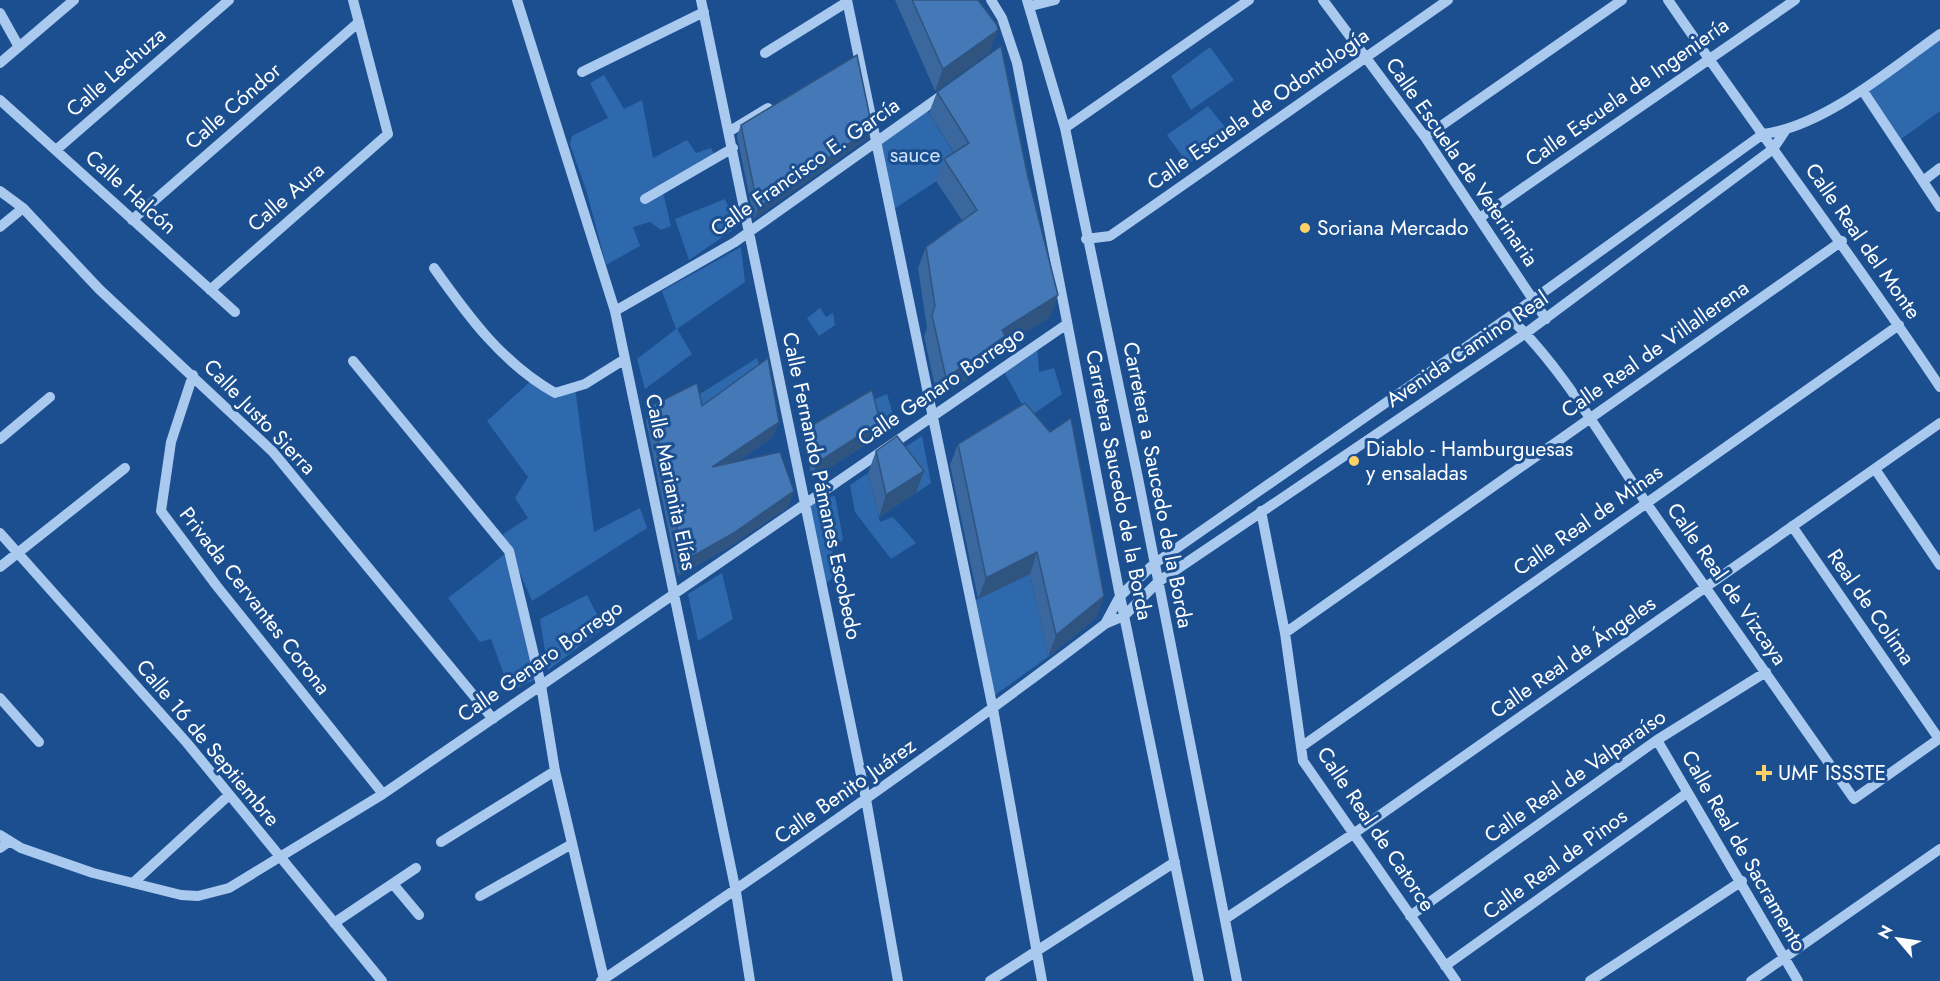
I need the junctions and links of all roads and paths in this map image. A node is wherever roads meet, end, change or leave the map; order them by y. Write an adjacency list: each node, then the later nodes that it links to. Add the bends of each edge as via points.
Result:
1 (74, 0): 20 (street)
2 (230, 0): 38 (street, Calle Lechuza)
3 (354, 0): 18 (street)
4 (517, 0): 54 (street, Calle Marianita Elías)
5 (701, 0): 16 (street, Calle Fernando Pámanes Escobedo)
6 (991, 0): 58 (street, Carretera Saucedo de la Borda, via 1002,18 1006,49 1017,63)
7 (1055, 0): 15 (street)
8 (1249, 0): 30 (street)
9 (1323, 0): 22 (street, Calle Escuela de Veterinaria)
10 (1448, 0): 22 (street, Calle Escuela de Odontología)
11 (1622, 0): 34 (street)
12 (1668, 0): 23 (street, Calle Real del Monte)
13 (1795, 0): 23 (street, Calle Escuela de Ingeniería)
14 (847, 1): 21 (street); 35 (street, via 854,57)
15 (1029, 3): 30 (street, Carretera a Saucedo de la Borda)
16 (704, 12): 25 (street); 31 (street, Calle Fernando Pámanes Escobedo)
17 (0, 13): 20 (street)
18 (359, 22): 46 (street, Calle Cóndor); 52 (street, Calle Aura, via 388,134)
19 (1940, 34): 27 (street, Avenida Camino Real)
20 (19, 46): 24 (street)
21 (765, 53)
22 (1365, 58): 34 (street, Calle Escuela de Veterinaria); 49 (street, Calle Escuela de Odontología, via 1110,236)
23 (1708, 59): 33 (street, Calle Real del Monte); 45 (street, Calle Escuela de Ingeniería)
24 (0, 63)
25 (582, 72)
26 (954, 87): 35 (street, Calle Francisco E. García)
27 (1863, 90): 32 (street, Avenida Camino Real); 40 (street)
28 (0, 100): 38 (street, Calle Halcón)
29 (780, 102): 31 (street)
30 (1065, 128): 49 (street, Carretera a Saucedo de la Borda)
31 (730, 131): 36 (street, Calle Fernando Pámanes Escobedo)
32 (1785, 131): 33 (street, Avenida Camino Real); 37 (street, Avenida Camino Real)
33 (1763, 134): 37 (street, Calle Real del Monte); 53 (street, Avenida Camino Real)
34 (1425, 137): 45 (street, Calle Escuela de Veterinaria)
35 (877, 141): 48 (street, Calle Francisco E. García); 66 (street)
36 (733, 148): 42 (street); 48 (street, Calle Fernando Pámanes Escobedo)
37 (1773, 149): 50 (street, Calle Real del Monte); 57 (street, Avenida Camino Real)
38 (56, 150): 46 (street, Calle Halcón)
39 (1940, 168): 40 (street)
40 (1923, 181): 43 (street)
41 (0, 191): 44 (street, Calle Justo Sierra)
42 (645, 199)
43 (1940, 207)
44 (23, 208): 47 (street); 63 (street, Calle Justo Sierra, via 99,289)
45 (1481, 217): 53 (street, Calle Escuela de Veterinaria)
46 (132, 220): 52 (street, Calle Halcón)
47 (0, 227)
48 (750, 231): 54 (street, Calle Francisco E. García); 72 (street, Calle Fernando Pámanes Escobedo)
49 (1086, 239): 78 (street, Carretera a Saucedo de la Borda)
50 (1842, 242): 59 (street, Calle Real del Monte); 67 (street, Calle Real de Villallerena)
51 (434, 268): 61 (street, via 473,323 502,353 532,380 555,393 585,384)
52 (210, 290): 55 (street, Calle Halcón)
53 (1534, 299): 56 (street, Avenida Camino Real); 57 (street, Calle Escuela de Veterinaria)
54 (615, 311): 61 (street, Calle Marianita Elías)
55 (235, 312)
56 (1509, 317): 60 (street, Calle Real de Vizcaya); 78 (street, Avenida Camino Real)
57 (1546, 319): 60 (street, Avenida Camino Real)
58 (1068, 324): 66 (street, Calle Genaro Borrego); 84 (street, Carretera Saucedo de la Borda)
59 (1899, 325): 64 (street, Calle Real del Monte); 73 (street, Calle Real de Minas)
60 (1526, 333): 67 (street, Calle Real de Vizcaya); 74 (street, Avenida Camino Real)
61 (625, 358): 83 (street, Calle Marianita Elías)
62 (353, 360): 89 (street, via 509,551)
63 (193, 375): 92 (street, Calle Justo Sierra, via 273,452); 99 (street, Privada Cervantes Corona, via 171,442 161,511)
64 (1940, 387)
65 (50, 397): 69 (street)
66 (933, 415): 72 (street, Calle Genaro Borrego); 91 (street)
67 (1590, 418): 73 (street, Calle Real de Vizcaya); 87 (street, Calle Real de Villallerena)
68 (1940, 423): 71 (street, Calle Real de Ángeles)
69 (0, 439)
70 (124, 468): 77 (street)
71 (1875, 469): 75 (street, Calle Real de Ángeles); 79 (street)
72 (806, 502): 83 (street, Calle Genaro Borrego); 101 (street, Calle Fernando Pámanes Escobedo)
73 (1647, 503): 82 (street, Calle Real de Vizcaya); 96 (street, Calle Real de Minas)
74 (1261, 511): 81 (street, Avenida Camino Real); 87 (street, Calle Real de Catorce)
75 (1792, 526): 82 (street, Calle Real de Ángeles); 93 (street, Real de Colima)
76 (0, 533): 77 (street, Calle 16 de Septiembre)
77 (18, 553): 80 (street); 100 (street, Calle 16 de Septiembre)
78 (1154, 564): 81 (street, Carretera a Saucedo de la Borda); 84 (street, Avenida Camino Real)
79 (1940, 565)
80 (0, 567)
81 (1158, 582): 85 (street, Avenida Camino Real); 119 (street, Carretera a Saucedo de la Borda)
82 (1708, 587): 88 (street, Calle Real de Vizcaya); 102 (street, Calle Real de Ángeles)
83 (674, 593): 89 (street, Calle Genaro Borrego); 115 (street, Calle Marianita Elías)
84 (1120, 596): 85 (street, Carretera Saucedo de la Borda); 86 (street, Calle Benito Juárez)
85 (1124, 616): 86 (street, Calle Benito Juárez); 110 (street, Carretera Saucedo de la Borda)
86 (1105, 624): 91 (street, Calle Benito Juárez)
87 (1285, 633): 96 (street, Calle Real de Catorce)
88 (1766, 672): 93 (street, Calle Real de Vizcaya, via 1854,799); 94 (street, Calle Real de Valparaíso)
89 (541, 685): 92 (street, Calle Genaro Borrego); 97 (street)
90 (0, 698): 95 (street)
91 (993, 709): 101 (street, Calle Benito Juárez); 121 (street)
92 (493, 718): 99 (street, Calle Genaro Borrego)
93 (1939, 739)
94 (1657, 740): 98 (street, Calle Real de Sacramento); 118 (street, Calle Real de Valparaíso)
95 (39, 742)
96 (1301, 747): 102 (street, Calle Real de Catorce, via 1303,761)
97 (555, 771): 105 (street); 106 (street)
98 (1687, 793): 112 (street, Calle Real de Sacramento); 123 (street, Calle Real de Pinos)
99 (383, 794): 109 (street, Calle Genaro Borrego)
100 (229, 795): 109 (street, Calle 16 de Septiembre); 113 (street)
101 (866, 799): 115 (street, Calle Benito Juárez); 127 (street, Calle Fernando Pámanes Escobedo)
102 (1353, 834): 118 (street, Calle Real de Catorce); 119 (street, Calle Real de Ángeles)
103 (0, 835): 104 (street, Calle Genaro Borrego)
104 (10, 841): 107 (street); 113 (street, Calle Genaro Borrego, via 93,873)
105 (441, 842)
106 (572, 844): 116 (street); 125 (street)
107 (0, 848)
108 (1940, 849): 122 (street)
109 (279, 858): 113 (street, Calle Genaro Borrego, via 229,888 198,896 181,896); 120 (street, Calle 16 de Septiembre)
110 (1174, 862): 121 (street); 130 (street, Carretera Saucedo de la Borda)
111 (416, 868): 114 (street)
112 (1742, 881): 122 (street, Calle Real de Sacramento); 133 (street)
113 (133, 883)
114 (393, 884): 117 (street); 120 (street)
115 (736, 892): 125 (street, Calle Benito Juárez); 126 (street, Calle Marianita Elías)
116 (480, 896)
117 (419, 915)
118 (1410, 916): 123 (street, Calle Real de Catorce)
119 (1226, 919): 131 (street, Carretera a Saucedo de la Borda)
120 (334, 923): 124 (street, Calle 16 de Septiembre)
121 (1036, 950): 128 (street); 129 (street)
122 (1784, 958): 134 (street); 135 (street, Calle Real de Sacramento)
123 (1445, 966): 132 (street, Calle Real de Catorce)
124 (376, 979)
125 (603, 980)
126 (750, 981)
127 (898, 981)
128 (990, 981)
129 (1042, 981)
130 (1199, 981)
131 (1237, 981)
132 (1456, 981)
133 (1590, 981)
134 (1751, 981)
135 (1798, 981)

